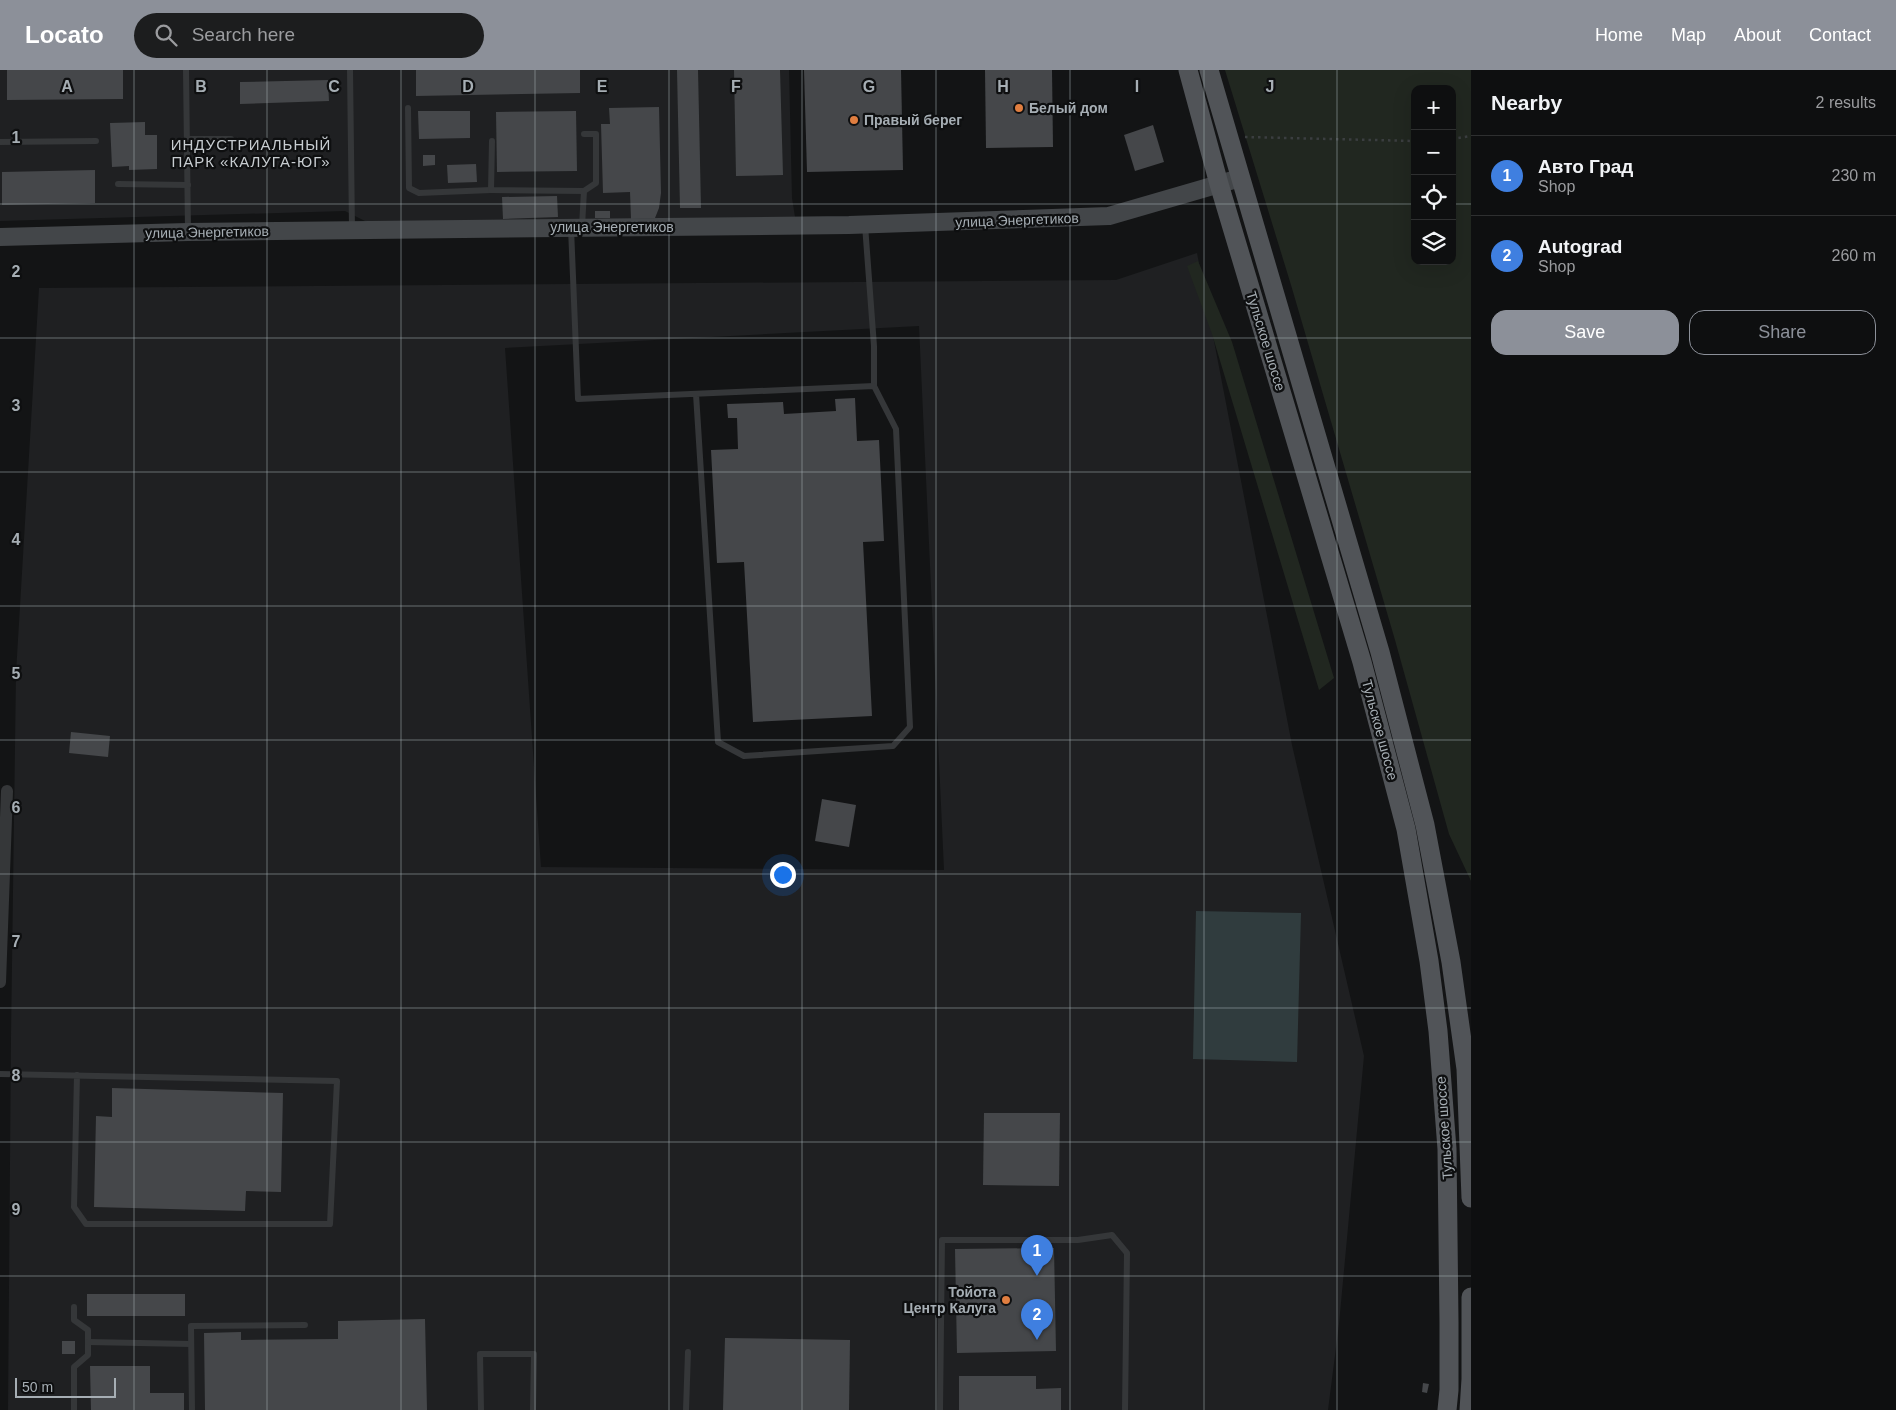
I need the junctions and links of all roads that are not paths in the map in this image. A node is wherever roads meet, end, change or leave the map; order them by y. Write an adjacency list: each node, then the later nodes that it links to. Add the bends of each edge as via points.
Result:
1 (186, 70): 7 (lane)
2 (350, 70): 20 (lane)
3 (1188, 70): 15 (main road, Тульское шоссе)
4 (1209, 70): 12 (main road, Тульское шоссе)
5 (408, 108): 16 (lane, via 409,188 419,193)
6 (584, 134): 17 (lane, via 596,134 596,182)
7 (187, 139): 8 (lane); 14 (lane)
8 (231, 139)
9 (492, 140): 16 (lane)
10 (0, 142): 11 (lane)
11 (96, 142)
12 (1240, 178): 15 (street, улица Энергетиков); 27 (main road, Тульское шоссе, via 1380,652 1425,825)
13 (118, 184): 14 (lane)
14 (188, 184): 21 (lane)
15 (1219, 184): 18 (street, улица Энергетиков, via 1109,216); 45 (main road, Тульское шоссе, via 1362,662 1407,838 1429,961 1447,1149)
16 (491, 190): 17 (lane)
17 (584, 191): 19 (lane)
18 (865, 225): 19 (street, улица Энергетиков); 23 (lane)
19 (576, 227): 20 (street, улица Энергетиков); 24 (lane, via 578,399)
20 (352, 230): 21 (street, улица Энергетиков)
21 (188, 232): 22 (street, улица Энергетиков)
22 (0, 237)
23 (874, 386): 24 (lane); 24 (lane, via 896,429 910,727 893,746 744,756 718,742)
24 (696, 394)
25 (7, 791): 26 (street)
26 (0, 982)
27 (1468, 1067): 30 (main road, Тульское шоссе)
28 (0, 1074): 29 (lane)
29 (77, 1075): 29 (lane, via 337,1081 330,1224 86,1224 74,1207)
30 (1471, 1198)
31 (1471, 1297): 37 (main road)
32 (74, 1307): 34 (lane, via 74,1320 88,1330)
33 (305, 1325): 35 (lane, via 191,1326)
34 (88, 1342): 35 (lane); 38 (lane, via 88,1354 74,1367)
35 (191, 1344): 39 (lane)
36 (688, 1352): 42 (lane)
37 (1471, 1379): 46 (main road)
38 (74, 1410)
39 (192, 1410)
40 (481, 1410): 41 (lane, via 480,1354 534,1354)
41 (533, 1410)
42 (686, 1410)
43 (940, 1410): 44 (lane, via 942,1240 1078,1240 1112,1235 1127,1253)
44 (1125, 1410)
45 (1447, 1410)
46 (1469, 1410)

